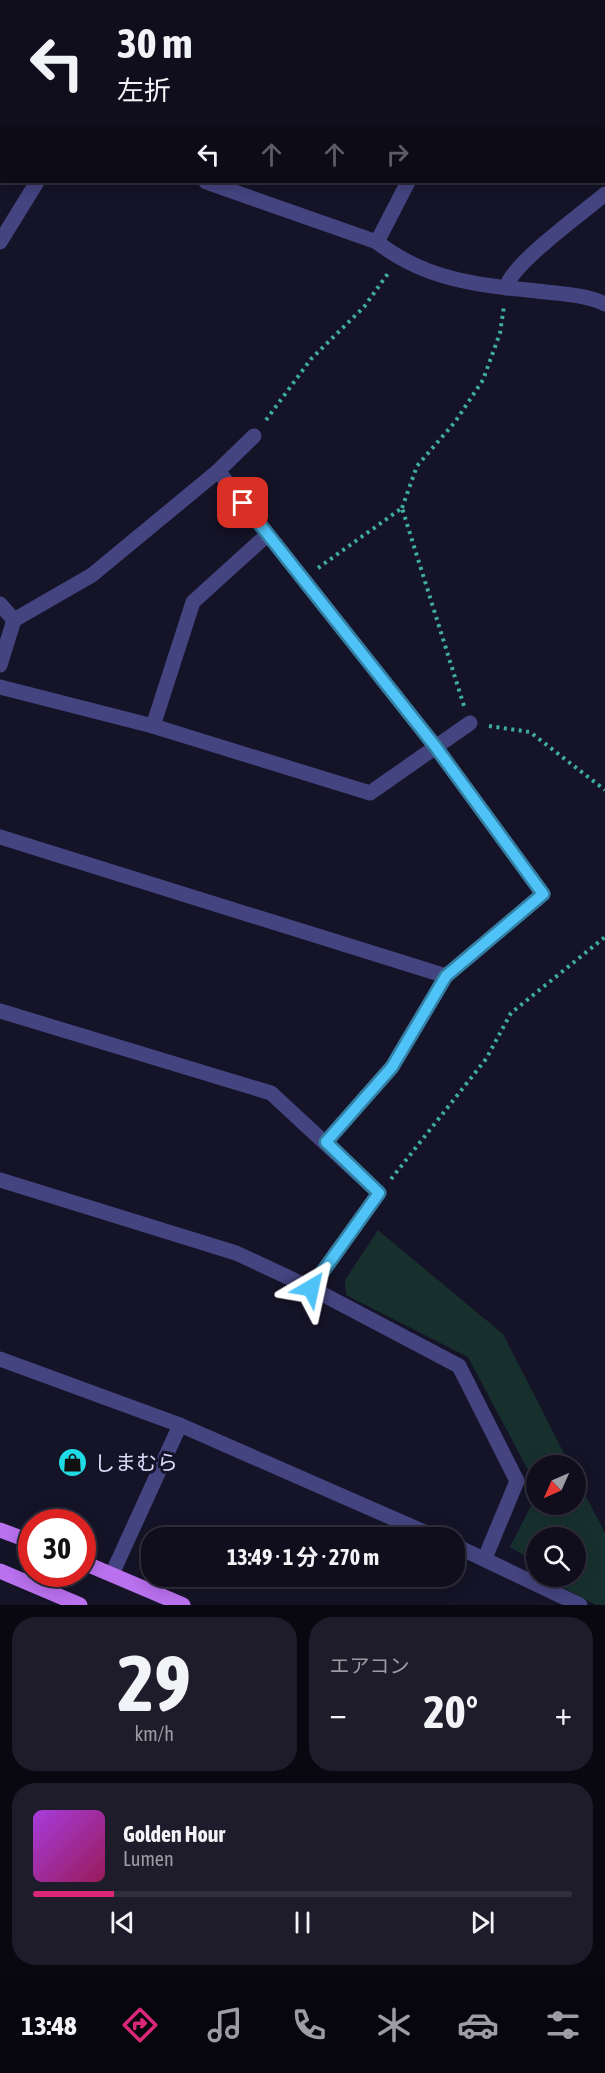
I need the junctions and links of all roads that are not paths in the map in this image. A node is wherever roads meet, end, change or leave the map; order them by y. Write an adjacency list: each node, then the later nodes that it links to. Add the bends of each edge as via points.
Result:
1 (36, 183): 5 (street)
2 (209, 183): 6 (street)
3 (407, 183): 6 (street)
4 (605, 194): 7 (street, via 508,277)
5 (0, 242)
6 (376, 242): 7 (street, via 398,259 442,277)
7 (507, 288): 8 (street, via 590,297)
8 (605, 303)
9 (254, 436): 10 (street)
10 (218, 471): 11 (street); 13 (street, via 92,575)
11 (267, 535): 17 (street, via 192,602); 18 (street)
12 (0, 604): 13 (street)
13 (14, 620): 14 (street)
14 (0, 665)
15 (0, 687): 17 (street)
16 (470, 723): 18 (street)
17 (153, 726): 18 (street, via 370,793)
18 (435, 746): 20 (street, via 543,894)
19 (0, 837): 20 (street)
20 (446, 976): 22 (street, via 392,1067)
21 (0, 1011): 22 (street, via 271,1093)
22 (326, 1142): 24 (street, via 379,1193)
23 (0, 1180): 24 (street, via 236,1252)
24 (311, 1288): 31 (street, via 459,1366 517,1481)
25 (0, 1359): 26 (street)
26 (180, 1425): 27 (street); 34 (street)
27 (413, 1527)
28 (0, 1530): 29 (main road)
29 (18, 1537)
30 (465, 1550): 31 (street)
31 (485, 1558): 37 (street)
32 (96, 1568): 34 (main road)
33 (0, 1570): 35 (main road)
34 (112, 1574): 36 (main road)
35 (80, 1605)
36 (183, 1605)
37 (580, 1605)

